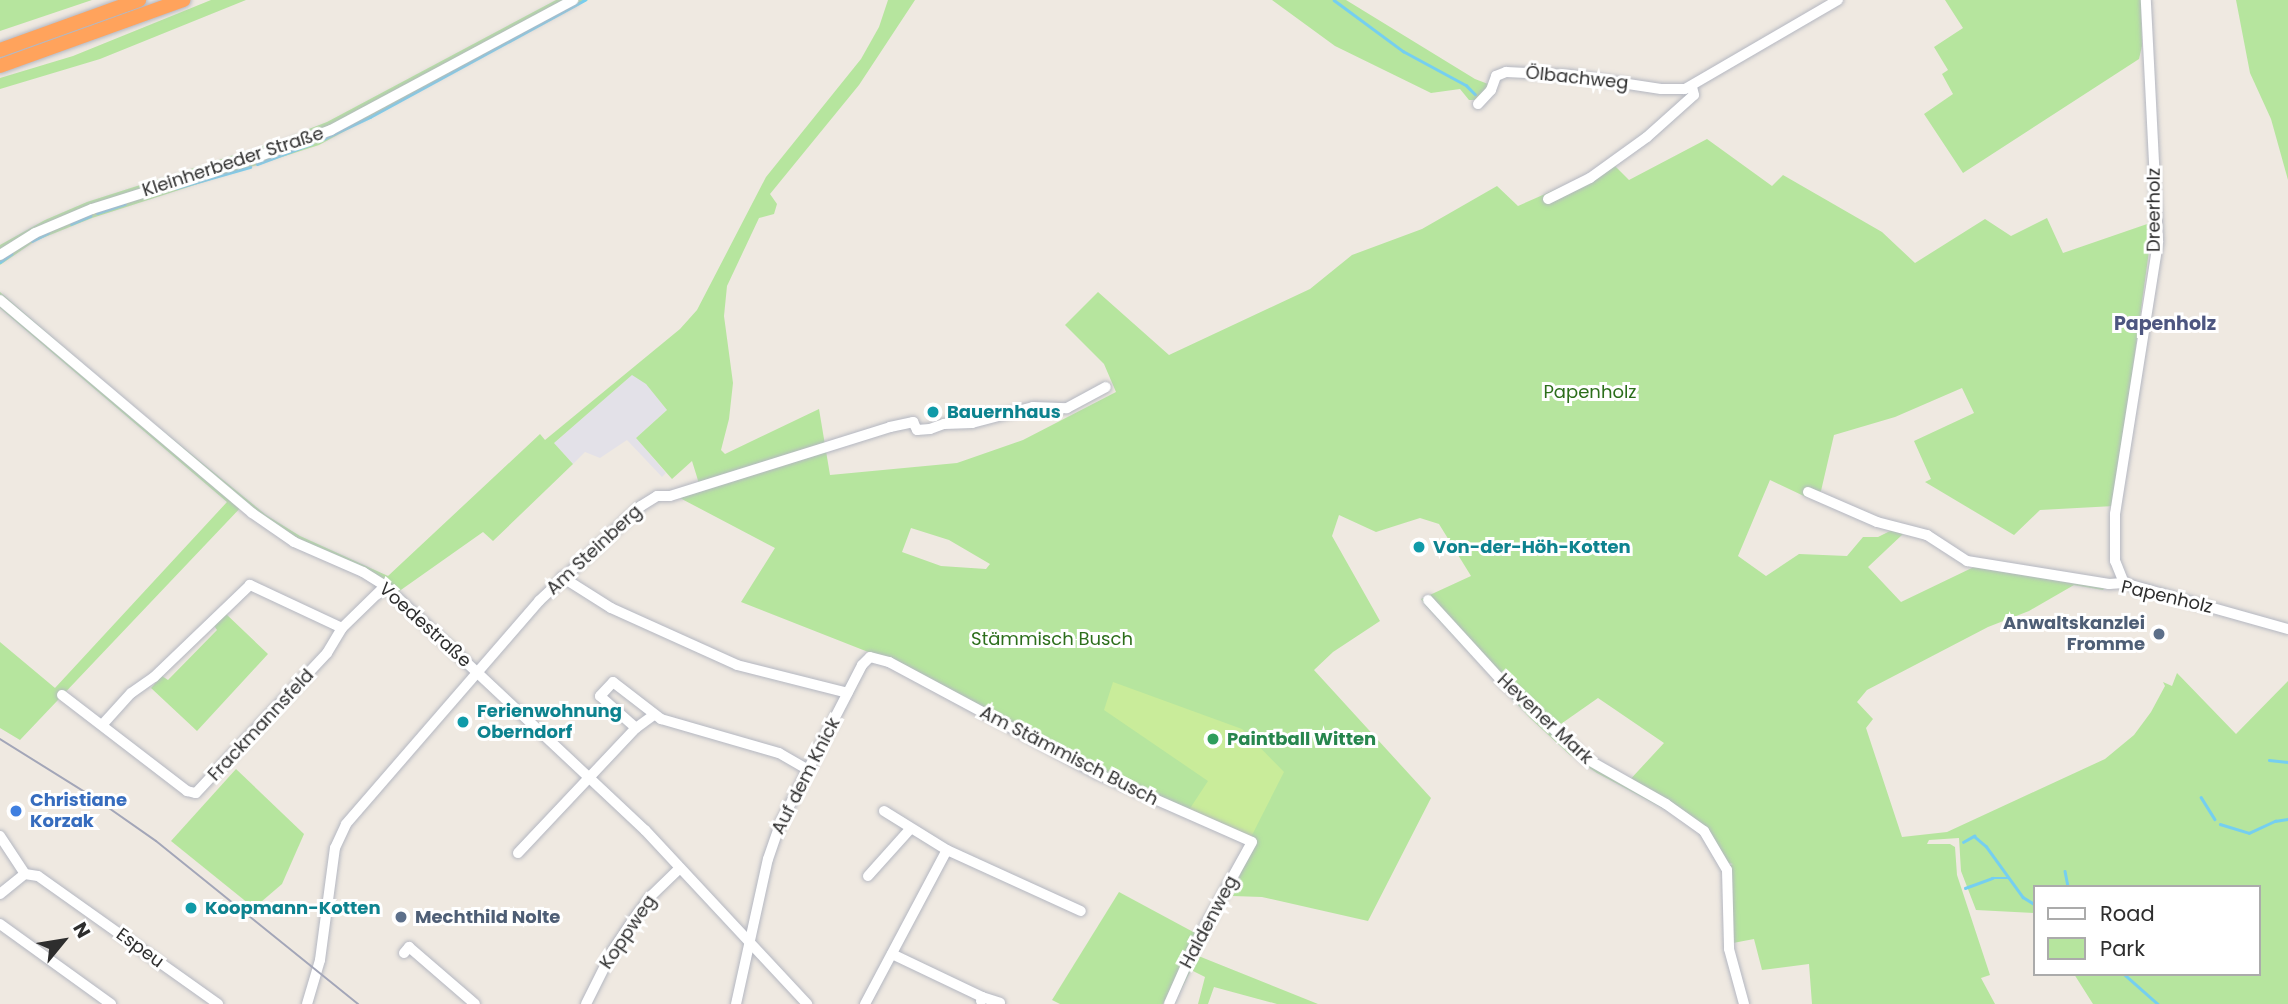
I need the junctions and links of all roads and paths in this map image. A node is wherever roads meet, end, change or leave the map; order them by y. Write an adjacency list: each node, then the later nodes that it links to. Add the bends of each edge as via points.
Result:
1 (139, 0): 6 (highway)
2 (183, 0): 7 (highway)
3 (573, 0): 11 (street, Kleinherbeder Straße, via 345,123 257,157 92,209 35,233)
4 (1838, 0): 8 (street)
5 (2146, 0): 16 (street, Dreerholz, via 2158,242 2115,514 2115,561)
6 (0, 50)
7 (0, 66)
8 (1692, 87): 9 (street, Ölbachweg, via 1661,89 1569,75 1506,72 1496,76); 10 (street, via 1694,95 1647,137 1590,178)
9 (1478, 104)
10 (1548, 200)
11 (0, 255)
12 (0, 300): 17 (street, Voedestraße, via 252,513 294,542)
13 (1106, 387): 15 (street, Am Steinberg, via 1067,408 1033,407 930,429 917,430 913,422 890,427 670,496 657,496)
14 (1808, 492): 16 (street, Papenholz, via 1877,522 1927,535 1967,561)
15 (562, 577): 22 (street, Am Steinberg); 23 (street, via 611,608 737,665)
16 (2124, 583): 20 (street, Papenholz)
17 (385, 586): 19 (street, Frackmannsfeld); 22 (street, Voedestraße)
18 (1428, 600): 56 (street, Hevener Mark, via 1502,681 1584,758 1704,831 1727,870 1729,949)
19 (342, 628): 26 (street, via 250,585); 26 (street, Frackmannsfeld, via 327,653 196,793 187,791)
20 (2288, 629)
21 (889, 662): 23 (street, Auf dem Knick, via 870,657); 33 (street, Am Stämmisch Busch, via 1098,774)
22 (477, 673): 29 (street, Voedestraße); 49 (street, Am Steinberg, via 346,824 335,848 320,960)
23 (848, 693): 28 (street, Auf dem Knick)
24 (62, 695): 26 (street, Frackmannsfeld)
25 (653, 715): 27 (street); 27 (street, via 613,682 600,696); 28 (street, via 779,753)
26 (103, 724)
27 (636, 728): 29 (street)
28 (808, 770): 42 (street, Auf dem Knick, via 780,824)
29 (591, 778): 35 (street); 36 (street, Voedestraße)
30 (884, 811): 31 (street)
31 (911, 828): 34 (street); 38 (street)
32 (0, 836): 37 (street)
33 (1252, 842): 55 (street, Haldenweg, via 1195,945)
34 (947, 850): 40 (street); 44 (street)
35 (519, 853)
36 (681, 868): 42 (street, Voedestraße); 51 (street, Koppweg, via 633,920)
37 (25, 874): 39 (street); 48 (street, Espeu, via 46,881)
38 (868, 876)
39 (0, 894)
40 (1081, 911)
41 (0, 923): 47 (street)
42 (748, 943): 52 (street, Auf dem Knick); 53 (street, Voedestraße)
43 (404, 953): 50 (street, via 409,947)
44 (892, 954): 45 (street); 54 (street)
45 (981, 1001): 46 (street)
46 (1000, 1003)
47 (111, 1004)
48 (218, 1004)
49 (307, 1004)
50 (475, 1004)
51 (586, 1004)
52 (736, 1004)
53 (807, 1004)
54 (865, 1004)
55 (1169, 1004)
56 (1744, 1004)

